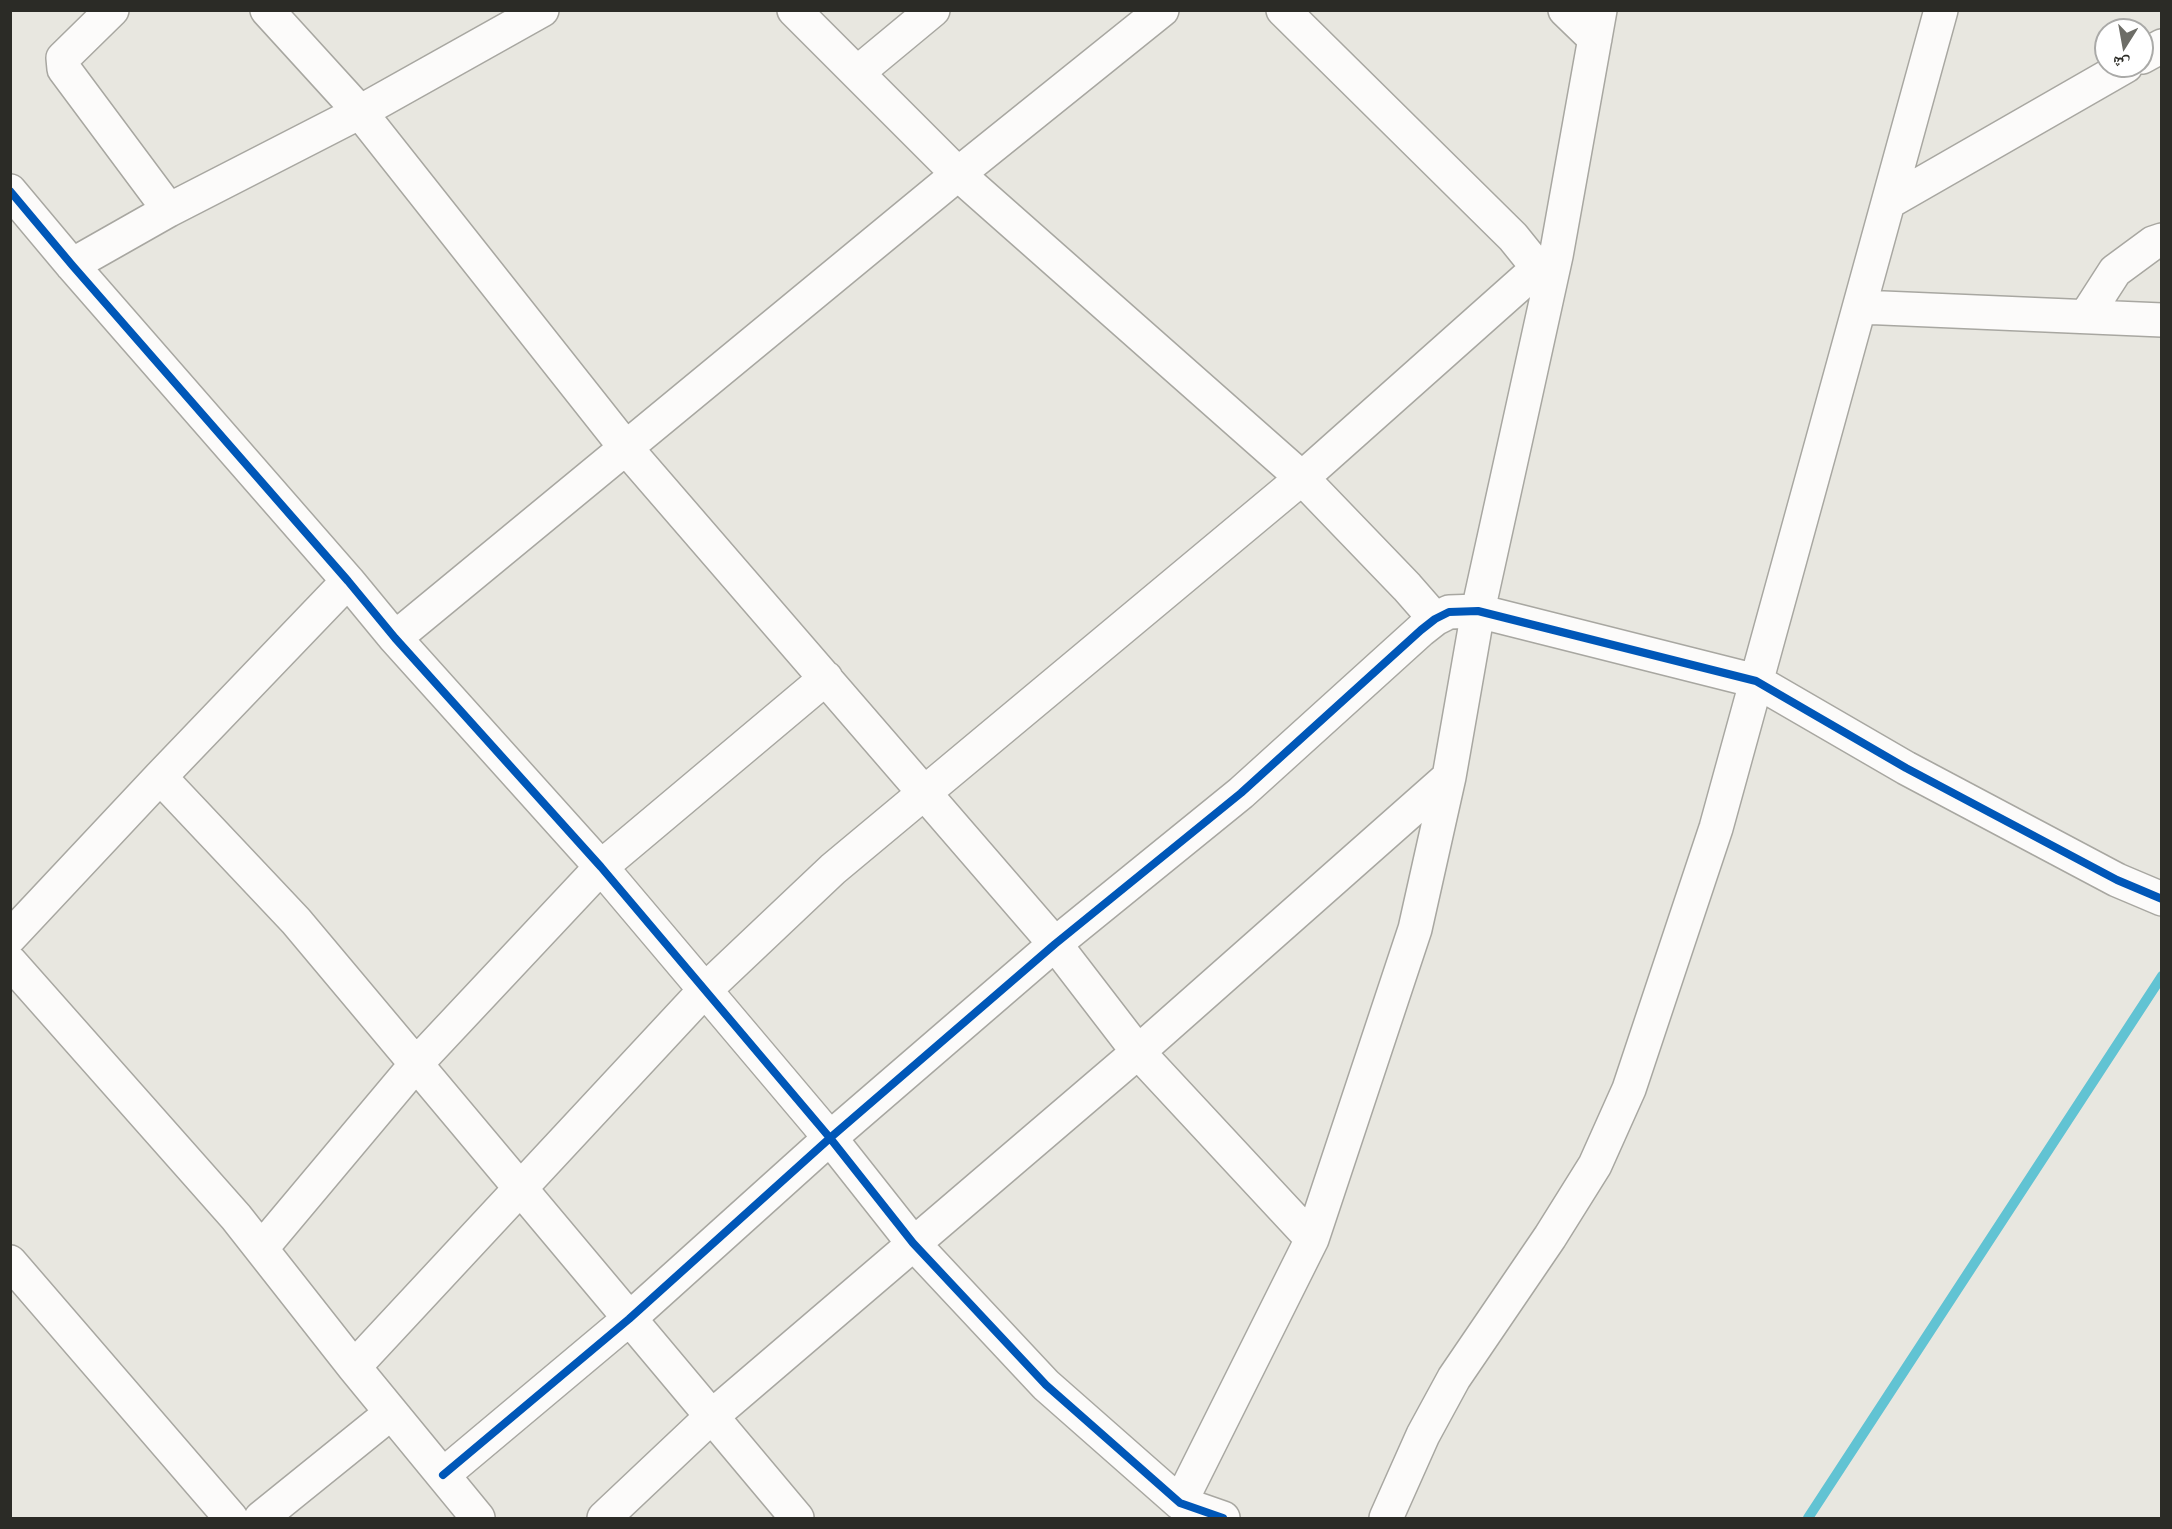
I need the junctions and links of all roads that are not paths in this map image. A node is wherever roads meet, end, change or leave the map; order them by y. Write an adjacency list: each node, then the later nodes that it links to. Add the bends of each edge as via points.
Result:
1 (112, 10): 17 (street, via 63,58 64,69)
2 (267, 10): 13 (street)
3 (542, 10): 13 (street)
4 (794, 10): 11 (street)
5 (933, 10): 11 (street)
6 (1162, 10): 14 (street)
7 (1283, 10): 19 (street, via 1513,237)
8 (1565, 10): 10 (street)
9 (1941, 10): 16 (street)
10 (1598, 25): 19 (street)
11 (857, 73): 14 (street)
12 (2105, 78): 16 (street)
13 (360, 112): 17 (street); 24 (street)
14 (958, 174): 24 (street); 25 (street)
15 (10, 191): 20 (street)
16 (1889, 202): 21 (street)
17 (170, 210): 20 (street)
18 (2162, 240): 22 (street, via 2115,271)
19 (1547, 262): 25 (street); 27 (street)
20 (72, 265): 26 (street)
21 (1860, 307): 22 (street); 31 (street)
22 (2086, 316): 23 (street)
23 (2162, 320)
24 (626, 448): 29 (street); 30 (street)
25 (1302, 478): 28 (street); 34 (street)
26 (348, 581): 29 (street); 32 (street)
27 (1478, 612): 28 (street, via 1449,612); 31 (street); 33 (street)
28 (1434, 619): 38 (street, via 1241,793)
29 (395, 638): 35 (street)
30 (826, 678): 34 (street); 35 (street)
31 (1756, 681): 36 (street, via 1906,768 2117,880); 61 (street, via 1716,828 1625,1100 1595,1165 1454,1378 1423,1434)
32 (160, 777): 37 (street); 42 (street, via 296,921)
33 (1449, 777): 41 (street); 45 (street, via 1416,929)
34 (925, 793): 38 (street); 40 (street, via 833,869)
35 (601, 867): 40 (street); 42 (street)
36 (2162, 899)
37 (10, 937)
38 (1055, 944): 41 (street); 43 (street)
39 (10, 962): 47 (street)
40 (705, 991): 43 (street); 44 (street)
41 (1138, 1052): 45 (street); 46 (street)
42 (417, 1064): 44 (street); 47 (street)
43 (830, 1138): 46 (street); 49 (street)
44 (520, 1189): 49 (street); 50 (street)
45 (1312, 1239): 54 (street)
46 (913, 1243): 52 (street); 54 (street, via 1046,1385)
47 (261, 1249): 50 (street)
48 (10, 1262): 55 (street)
49 (629, 1319): 52 (street); 53 (street)
50 (354, 1367): 51 (street)
51 (391, 1413): 53 (street); 56 (street)
52 (711, 1417): 58 (street); 59 (street)
53 (443, 1475): 57 (street)
54 (1180, 1503): 60 (street)
55 (231, 1518)
56 (261, 1518)
57 (478, 1518)
58 (604, 1518)
59 (796, 1518)
60 (1223, 1518)
61 (1386, 1518)

